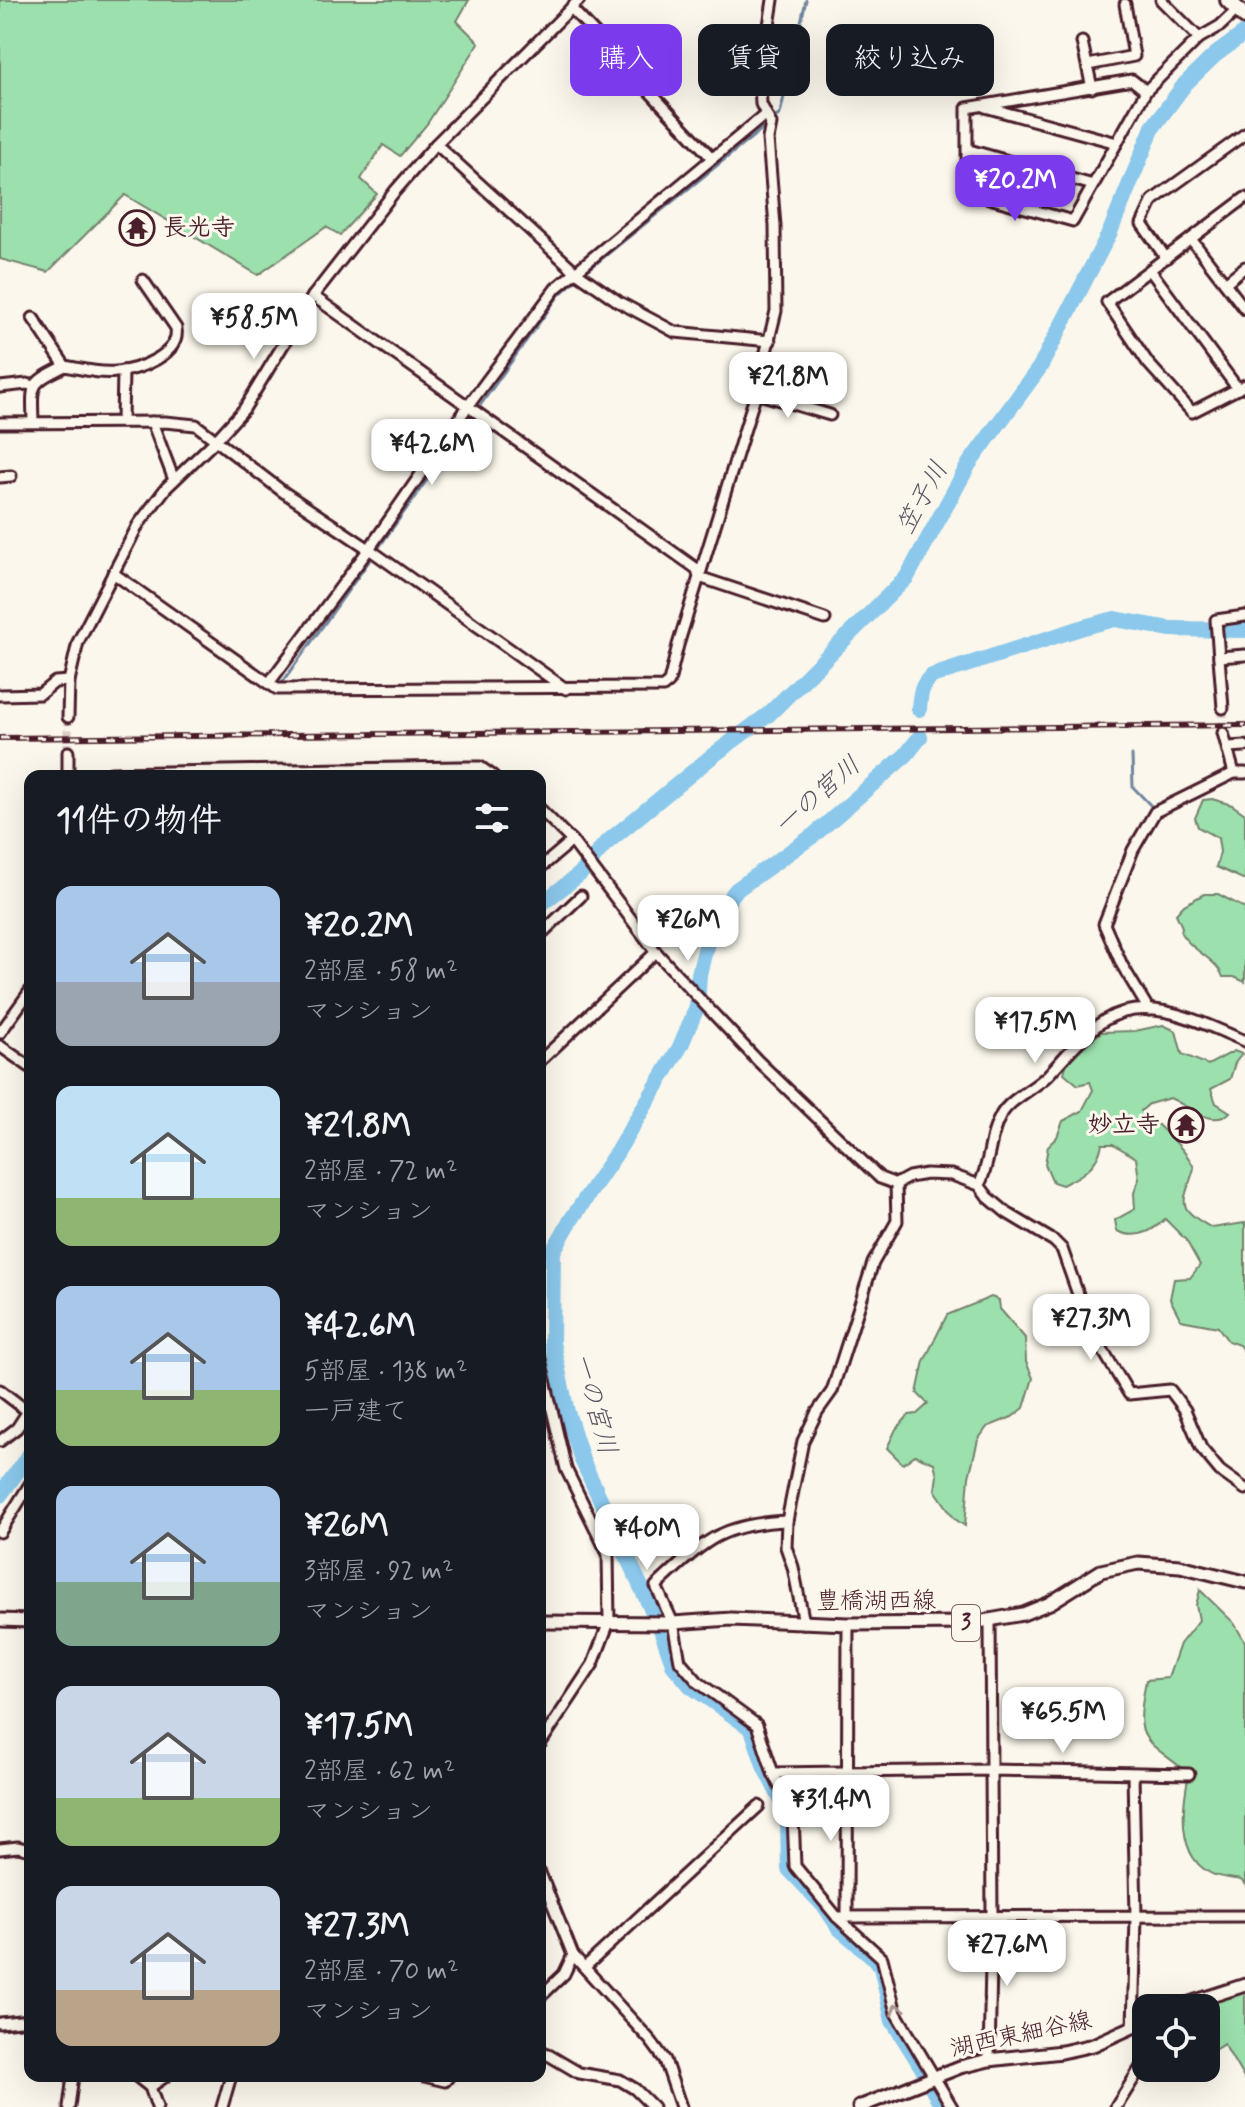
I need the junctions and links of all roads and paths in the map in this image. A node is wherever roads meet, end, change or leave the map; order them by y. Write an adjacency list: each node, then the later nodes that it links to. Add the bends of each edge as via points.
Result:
1 (773, 0): 12 (street, via 760,83)
2 (1161, 0): 6 (street)
3 (575, 4): 15 (street); 17 (street)
4 (1125, 4): 8 (street, via 1134,56)
5 (1238, 10): 6 (street)
6 (1199, 38): 10 (street)
7 (1082, 42): 8 (street)
8 (1088, 65): 9 (street)
9 (1092, 88): 10 (street, via 1132,80); 11 (street)
10 (1146, 91): 14 (street)
11 (983, 106): 14 (street); 16 (street, via 967,108)
12 (768, 118): 17 (street); 30 (street, via 776,311)
13 (1245, 134): 21 (street, via 1153,200 1142,224)
14 (1117, 143): 18 (street)
15 (436, 144): 24 (street); 27 (street)
16 (969, 150): 18 (street); 18 (street, via 967,192 1027,209 1073,221)
17 (712, 158): 24 (street)
18 (1093, 185)
19 (1245, 198): 20 (street)
20 (1191, 239): 21 (street); 26 (street)
21 (1166, 258): 23 (street)
22 (1245, 267): 26 (street)
23 (1150, 270): 35 (street); 35 (street, via 1107,302 1148,363 1192,412)
24 (576, 272): 30 (street, via 675,332); 37 (street, via 556,288)
25 (143, 280): 32 (street, via 177,333 174,346 164,355)
26 (1225, 283): 28 (street)
27 (313, 296): 37 (street); 43 (street, via 244,409)
28 (1245, 309)
29 (33, 318): 31 (street)
30 (770, 341): 36 (street)
31 (65, 366): 32 (street); 33 (street)
32 (123, 371): 40 (street)
33 (34, 386): 34 (street); 39 (street)
34 (0, 387)
35 (1241, 387)
36 (756, 393): 38 (street); 49 (street)
37 (468, 406): 47 (street); 49 (street, via 697,569)
38 (830, 415)
39 (33, 422): 40 (street); 42 (street)
40 (122, 422): 41 (street)
41 (152, 422): 43 (street, via 196,425); 46 (street)
42 (0, 423)
43 (216, 440): 46 (street); 47 (street)
44 (11, 476): 45 (street)
45 (0, 477)
46 (174, 480): 48 (street, via 138,525)
47 (369, 549): 55 (street); 56 (street)
48 (113, 573): 54 (street, via 78,642); 55 (street)
49 (699, 577): 51 (street); 56 (street, via 669,682 663,687)
50 (1245, 616): 53 (street, via 1216,620)
51 (825, 619)
52 (1245, 655): 53 (street)
53 (1219, 657): 58 (street)
54 (69, 681): 57 (street, via 55,682 40,694); 59 (street)
55 (269, 683): 56 (street, via 277,689)
56 (566, 689)
57 (0, 695)
58 (1223, 708)
59 (68, 717)
60 (1223, 733): 62 (street)
61 (1245, 746): 62 (street)
62 (1228, 747): 67 (street)
63 (68, 752): 64 (street)
64 (68, 770)
65 (290, 770): 66 (street)
66 (484, 770)
67 (1240, 773): 75 (street, via 1155,812 1137,840 1105,918 1122,965)
68 (546, 815): 69 (street)
69 (572, 841): 70 (street); 73 (street)
70 (546, 863)
71 (581, 896): 72 (street)
72 (546, 929)
73 (656, 952): 79 (street); 81 (street, via 758,1061 880,1178)
74 (24, 999): 76 (street)
75 (1149, 1010): 77 (street, via 1177,1013); 82 (street, via 1102,1022 1002,1113)
76 (0, 1033)
77 (1245, 1041)
78 (0, 1046): 80 (street)
79 (546, 1055)
80 (24, 1063)
81 (896, 1184): 82 (street, via 926,1174 952,1175); 90 (street, via 897,1221 873,1263 832,1391 803,1441)
82 (979, 1185): 88 (street, via 1007,1213 1062,1249 1101,1347 1129,1394 1170,1390 1201,1448)
83 (546, 1384): 96 (street, via 566,1469 608,1554)
84 (0, 1390): 85 (street)
85 (24, 1407)
86 (24, 1418): 87 (street)
87 (0, 1441)
88 (1245, 1489)
89 (24, 1494): 91 (street)
90 (787, 1521): 98 (street, via 751,1522 705,1540 656,1586); 99 (street, via 786,1547)
91 (0, 1532)
92 (1245, 1582): 97 (main road, 豊橋湖西線 / 3, via 1180,1566 1138,1563 1101,1571 1050,1603)
93 (0, 1620): 94 (main road)
94 (24, 1621)
95 (546, 1622): 96 (main road, 豊橋湖西線 / 3)
96 (609, 1622): 98 (main road, 豊橋湖西線 / 3); 101 (street, via 593,1664)
97 (990, 1622): 100 (main road, 豊橋湖西線 / 3); 103 (street)
98 (672, 1623): 99 (main road, 豊橋湖西線 / 3); 104 (street, via 680,1661 698,1682 757,1725)
99 (804, 1623): 100 (main road, 豊橋湖西線 / 3)
100 (848, 1624): 102 (street)
101 (546, 1735)
102 (848, 1770): 103 (street); 104 (street); 112 (street)
103 (991, 1770): 105 (street); 111 (street)
104 (773, 1773): 112 (street, via 793,1814 795,1866)
105 (1133, 1774): 106 (street); 114 (street)
106 (1189, 1774)
107 (759, 1806): 116 (street)
108 (24, 1848): 109 (street)
109 (0, 1849)
110 (546, 1888): 115 (street)
111 (992, 1915): 112 (street); 114 (street); 125 (street)
112 (842, 1916): 126 (street, one-way to 112, via 896,2013 882,1958)
113 (1245, 1916): 114 (street)
114 (1136, 1917): 119 (street)
115 (573, 1955): 116 (street); 118 (street, via 564,1974)
116 (585, 1967): 137 (street, via 665,2060)
117 (1245, 1985): 120 (main road)
118 (546, 1991)
119 (1134, 1994)
120 (1220, 1994)
121 (24, 2021): 122 (street)
122 (0, 2023)
123 (1132, 2027): 125 (main road, 湖西東細谷線, via 1093,2045)
124 (546, 2054): 136 (street, via 579,2073 620,2080)
125 (989, 2060): 126 (main road, 湖西東細谷線)
126 (931, 2078): 138 (main road, 湖西東細谷線); 139 (street)
127 (1132, 2081): 140 (street)
128 (72, 2082): 133 (street)
129 (144, 2082): 132 (street)
130 (157, 2082): 132 (street)
131 (229, 2082): 135 (street)
132 (150, 2087): 134 (street)
133 (69, 2107)
134 (157, 2107)
135 (222, 2107)
136 (653, 2107)
137 (681, 2107)
138 (859, 2107)
139 (952, 2107)
140 (1116, 2107)

